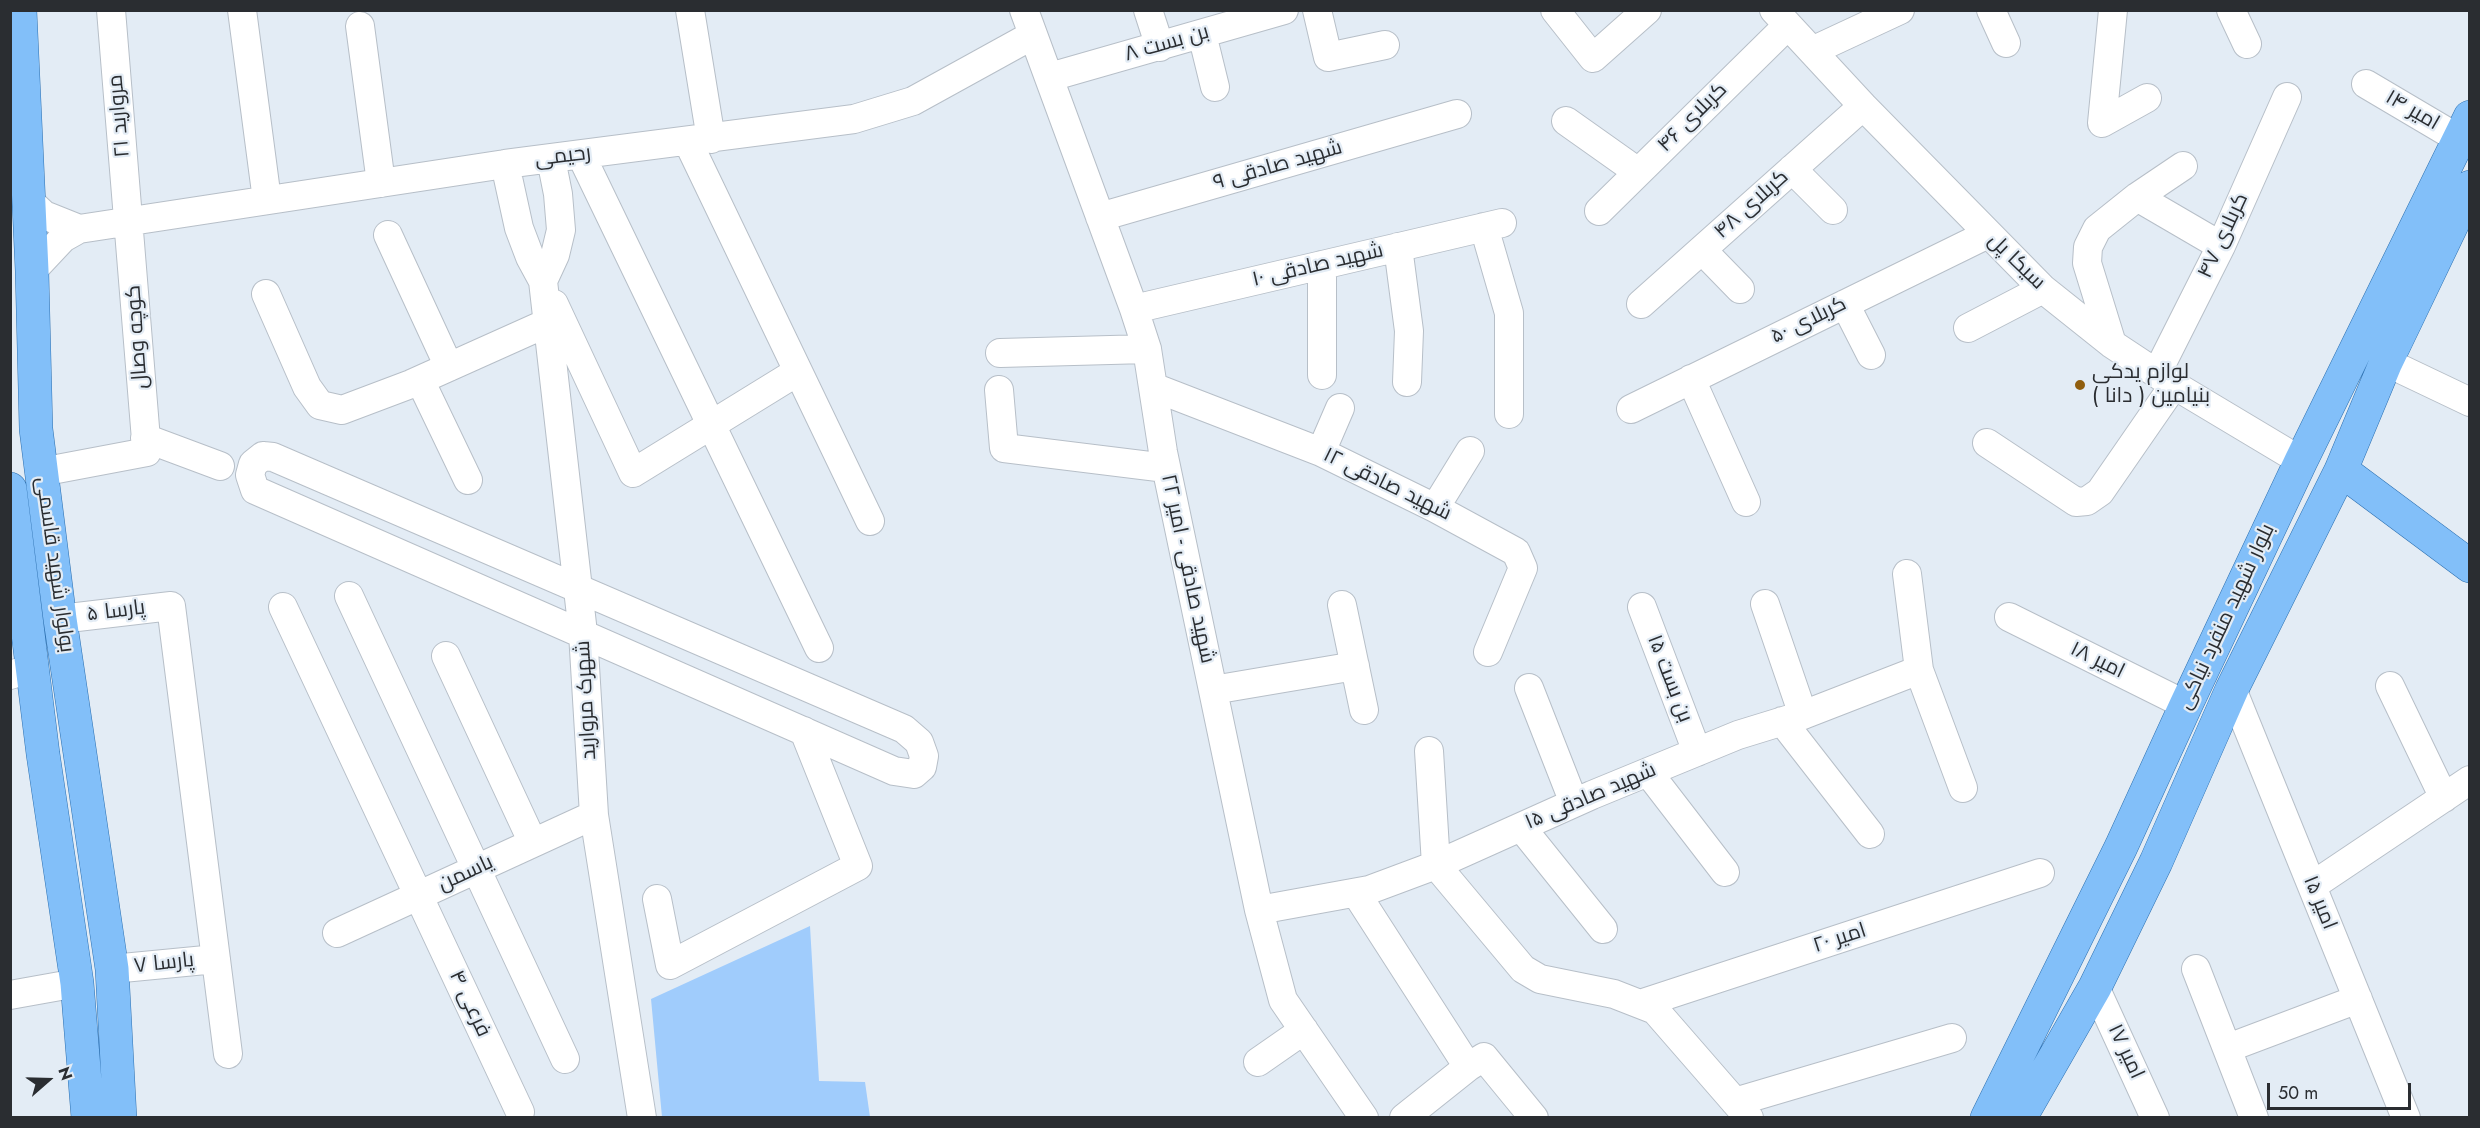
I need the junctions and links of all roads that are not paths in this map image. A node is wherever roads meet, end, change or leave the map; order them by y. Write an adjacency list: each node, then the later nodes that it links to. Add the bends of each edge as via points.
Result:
1 (20, 10): 43 (main road, بولوار شهید قاسمی)
2 (111, 10): 48 (street, مروارید ۲۱)
3 (242, 10): 44 (street)
4 (690, 10): 33 (street)
5 (1148, 10): 22 (street)
6 (1284, 10): 14 (street, بن بست ۸)
7 (1317, 10): 21 (street, via 1328,57)
8 (1554, 10): 9 (street, via 1593,58)
9 (1647, 10)
10 (1900, 10): 23 (street)
11 (1991, 10): 19 (street)
12 (2113, 10): 28 (street, via 2102,123)
13 (2232, 10): 20 (street)
14 (1251, 15): 18 (street, بن بست ۸)
15 (1781, 18): 23 (street, سیکا پل); 39 (street, کربلای ۴۶)
16 (1028, 23): 24 (street, شهید صادقی - امیر ۲۲); 33 (street, رحیمی, via 914,101 854,119)
17 (360, 26): 40 (street)
18 (1202, 34): 22 (street, بن بست ۸); 26 (street)
19 (2006, 43)
20 (2247, 44)
21 (1385, 45)
22 (1160, 46): 24 (street, بن بست ۸)
23 (1812, 51): 29 (street, سیکا پل)
24 (1050, 77): 47 (street, شهید صادقی - امیر ۲۲)
25 (2366, 84): 32 (street, امیر ۱۴)
26 (1215, 87)
27 (2287, 97): 52 (street, کربلای ۴۷)
28 (2147, 98)
29 (1863, 106): 38 (street, کربلای ۴۸); 50 (street, سیکا پل)
30 (1457, 114): 47 (street, شهید صادقی ۹)
31 (1566, 121): 39 (street)
32 (2464, 128): 90 (main road, بلوار شهید منفرد نیاکی)
33 (699, 140): 34 (street, رحیمی); 72 (street)
34 (581, 155): 35 (street, رحیمی); 84 (street)
35 (550, 159): 36 (street, رحیمی); 57 (street, via 561,230)
36 (505, 164): 40 (street, رحیمی); 57 (street, شهرک مروارید, via 519,228)
37 (2183, 166): 42 (street)
38 (1792, 169): 45 (street); 54 (street, کربلای ۴۸)
39 (1638, 172): 46 (street, کربلای ۴۶)
40 (381, 183): 44 (street, رحیمی)
41 (2469, 187): 70 (main road, بلوار شهید منفرد نیاکی)
42 (2137, 197): 52 (street); 66 (street, via 2097,229 2088,247 2087,262)
43 (28, 200): 49 (street, رحیمی, via 44,216); 56 (main road, بولوار شهید قاسمی)
44 (267, 200): 48 (street, رحیمی)
45 (1833, 210)
46 (1599, 211)
47 (1100, 217): 63 (street, شهید صادقی - امیر ۲۲)
48 (129, 221): 49 (street, رحیمی); 87 (street, کوچه وصال)
49 (79, 229): 56 (street, رحیمی, via 63,238)
50 (1988, 234): 59 (street, سیکا پل); 62 (street, کربلای ۵۰)
51 (388, 236): 71 (street)
52 (2221, 246): 75 (street, کربلای ۴۷)
53 (1398, 247): 55 (street, شهید صادقی ۱۰); 77 (street, via 1409,331); 83 (street, شهید صادقی ۱۰, via 1493,225 1509,313)
54 (1702, 250): 58 (street); 61 (street, کربلای ۴۸)
55 (1322, 265): 63 (street, شهید صادقی ۱۰); 73 (street)
56 (32, 271): 85 (main road, بولوار شهید قاسمی)
57 (543, 280): 64 (street, شهرک مروارید); 84 (street, via 633,474)
58 (1740, 289)
59 (2043, 289): 65 (street); 66 (street, سیکا پل)
60 (266, 294): 76 (street, via 307,387 320,405 342,410)
61 (1641, 304)
62 (1845, 304): 69 (street); 74 (street, کربلای ۵۰)
63 (1134, 309): 67 (street, شهید صادقی - امیر ۲۲)
64 (548, 323): 71 (street); 102 (street, شهرک مروارید)
65 (1968, 328)
66 (2112, 344): 75 (street, سیکا پل)
67 (1147, 349): 68 (street); 78 (street, شهید صادقی - امیر ۲۲)
68 (1000, 353)
69 (1871, 355)
70 (2386, 362): 80 (street); 93 (main road, بلوار شهید منفرد نیاکی)
71 (449, 367): 76 (street)
72 (797, 372): 84 (street); 99 (street)
73 (1322, 375)
74 (1691, 379): 82 (street, کربلای ۵۰); 97 (street)
75 (2165, 379): 86 (street, کربلای ۴۷, via 2100,492 2087,501 2076,502); 90 (street, سیکا پل)
76 (420, 380): 95 (street)
77 (1407, 382)
78 (1153, 387): 89 (street, شهید صادقی ۱۲); 92 (street, شهید صادقی - امیر ۲۲)
79 (999, 390): 92 (street, via 1004,448)
80 (2469, 402)
81 (1340, 408): 89 (street)
82 (1631, 409)
83 (1509, 414)
84 (710, 425): 111 (street)
85 (23, 431): 94 (main road, بولوار شهید قاسمی)
86 (1987, 443)
87 (146, 445): 91 (street); 94 (street)
88 (1470, 451): 98 (street)
89 (1321, 452): 98 (street, شهید صادقی ۱۲)
90 (2301, 461): 121 (main road, بلوار شهید منفرد نیاکی)
91 (220, 465)
92 (1166, 468): 120 (street, شهید صادقی - امیر ۲۲)
93 (2341, 471): 100 (main road); 119 (main road, بلوار شهید منفرد نیاکی)
94 (41, 472): 109 (main road, بولوار شهید قاسمی)
95 (468, 480)
96 (10, 489): 116 (main road, بولوار شهید قاسمی)
97 (1746, 502)
98 (1436, 508): 112 (street, شهید صادقی ۱۲, via 1516,552 1523,568)
99 (870, 520)
100 (2469, 566)
101 (1907, 574): 115 (street)
102 (578, 589): 110 (street, شهرک مروارید); 110 (street, via 273,457 263,456 253,464 250,475 255,489); 124 (street, via 904,729 919,742 924,756 922,767 914,774 894,771)
103 (349, 596): 139 (street)
104 (1765, 604): 123 (street)
105 (1342, 605): 114 (street)
106 (283, 607): 144 (street, فرعی ۴)
107 (1642, 607): 126 (street, بن بست ۱۵)
108 (2009, 617): 121 (street, امیر ۱۸)
109 (60, 619): 149 (street, پارسا ۵, via 171,606); 150 (main road, بولوار شهید قاسمی)
110 (584, 633): 124 (street); 132 (street, شهرک مروارید)
111 (819, 648)
112 (1488, 652)
113 (446, 656): 135 (street)
114 (1355, 666): 120 (street); 122 (street)
115 (1919, 670): 123 (street, شهید صادقی ۱۵); 129 (street)
116 (22, 672): 152 (main road, بولوار شهید قاسمی, via 43,754)
117 (2390, 686): 130 (street)
118 (1529, 688): 131 (street)
119 (2232, 688): 137 (main road, بلوار شهید منفرد نیاکی); 142 (street, امیر ۱۵)
120 (1213, 690): 146 (street, شهید صادقی - امیر ۲۲)
121 (2186, 705): 136 (main road, بلوار شهید منفرد نیاکی)
122 (1364, 710)
123 (1792, 718): 126 (street, شهید صادقی ۱۵); 134 (street)
124 (804, 731): 145 (street, via 858,866 670,965)
125 (1429, 751): 138 (street)
126 (1697, 752): 127 (street, شهید صادقی ۱۵)
127 (1648, 772): 131 (street, شهید صادقی ۱۵); 140 (street)
128 (2469, 780): 130 (street)
129 (1963, 788)
130 (2444, 798): 142 (street)
131 (1574, 803): 133 (street, شهید صادقی ۱۵)
132 (594, 815): 135 (street, یاسمن); 169 (street, شهرک مروارید)
133 (1521, 826): 138 (street, شهید صادقی ۱۵); 147 (street)
134 (1870, 834)
135 (533, 843): 139 (street, یاسمن)
136 (2121, 847): 137 (main road); 172 (main road, بلوار شهید منفرد نیاکی)
137 (2156, 862): 153 (main road, بلوار شهید منفرد نیاکی)
138 (1436, 865): 143 (street, شهید صادقی ۱۵); 156 (street, via 1523,969 1540,980 1614,994)
139 (476, 869): 144 (street, یاسمن); 161 (street)
140 (1725, 872)
141 (2040, 873): 156 (street, امیر ۲۰)
142 (2312, 886): 155 (street, امیر ۱۵)
143 (1356, 893): 146 (street, شهید صادقی ۱۵); 163 (street)
144 (418, 896): 148 (street, یاسمن); 165 (street, فرعی ۴)
145 (657, 899)
146 (1259, 910): 157 (street, شهید صادقی - امیر ۲۲, via 1283,1000)
147 (1603, 929)
148 (337, 933)
149 (216, 959): 150 (street, پارسا ۷); 160 (street)
150 (112, 969): 168 (main road, بولوار شهید قاسمی)
151 (2196, 969): 159 (street)
152 (77, 983): 154 (street); 167 (main road, بولوار شهید قاسمی)
153 (2095, 987): 173 (main road, بلوار شهید منفرد نیاکی); 174 (street, امیر ۱۷)
154 (10, 995)
155 (2358, 999): 159 (street); 176 (street, امیر ۱۵)
156 (1640, 1004): 164 (street, via 1654,1010)
157 (1304, 1030): 162 (street); 166 (street, شهید صادقی - امیر ۲۲)
158 (1952, 1038): 164 (street)
159 (2228, 1048): 175 (street)
160 (228, 1054)
161 (565, 1059)
162 (1258, 1062)
163 (1468, 1067): 170 (street); 171 (street, via 1484,1057)
164 (1742, 1110)
165 (519, 1112)
166 (1360, 1116)
167 (88, 1118)
168 (120, 1118)
169 (642, 1118)
170 (1404, 1118)
171 (1534, 1118)
172 (1987, 1118)
173 (2020, 1118)
174 (2155, 1118)
175 (2254, 1118)
176 (2406, 1118)

